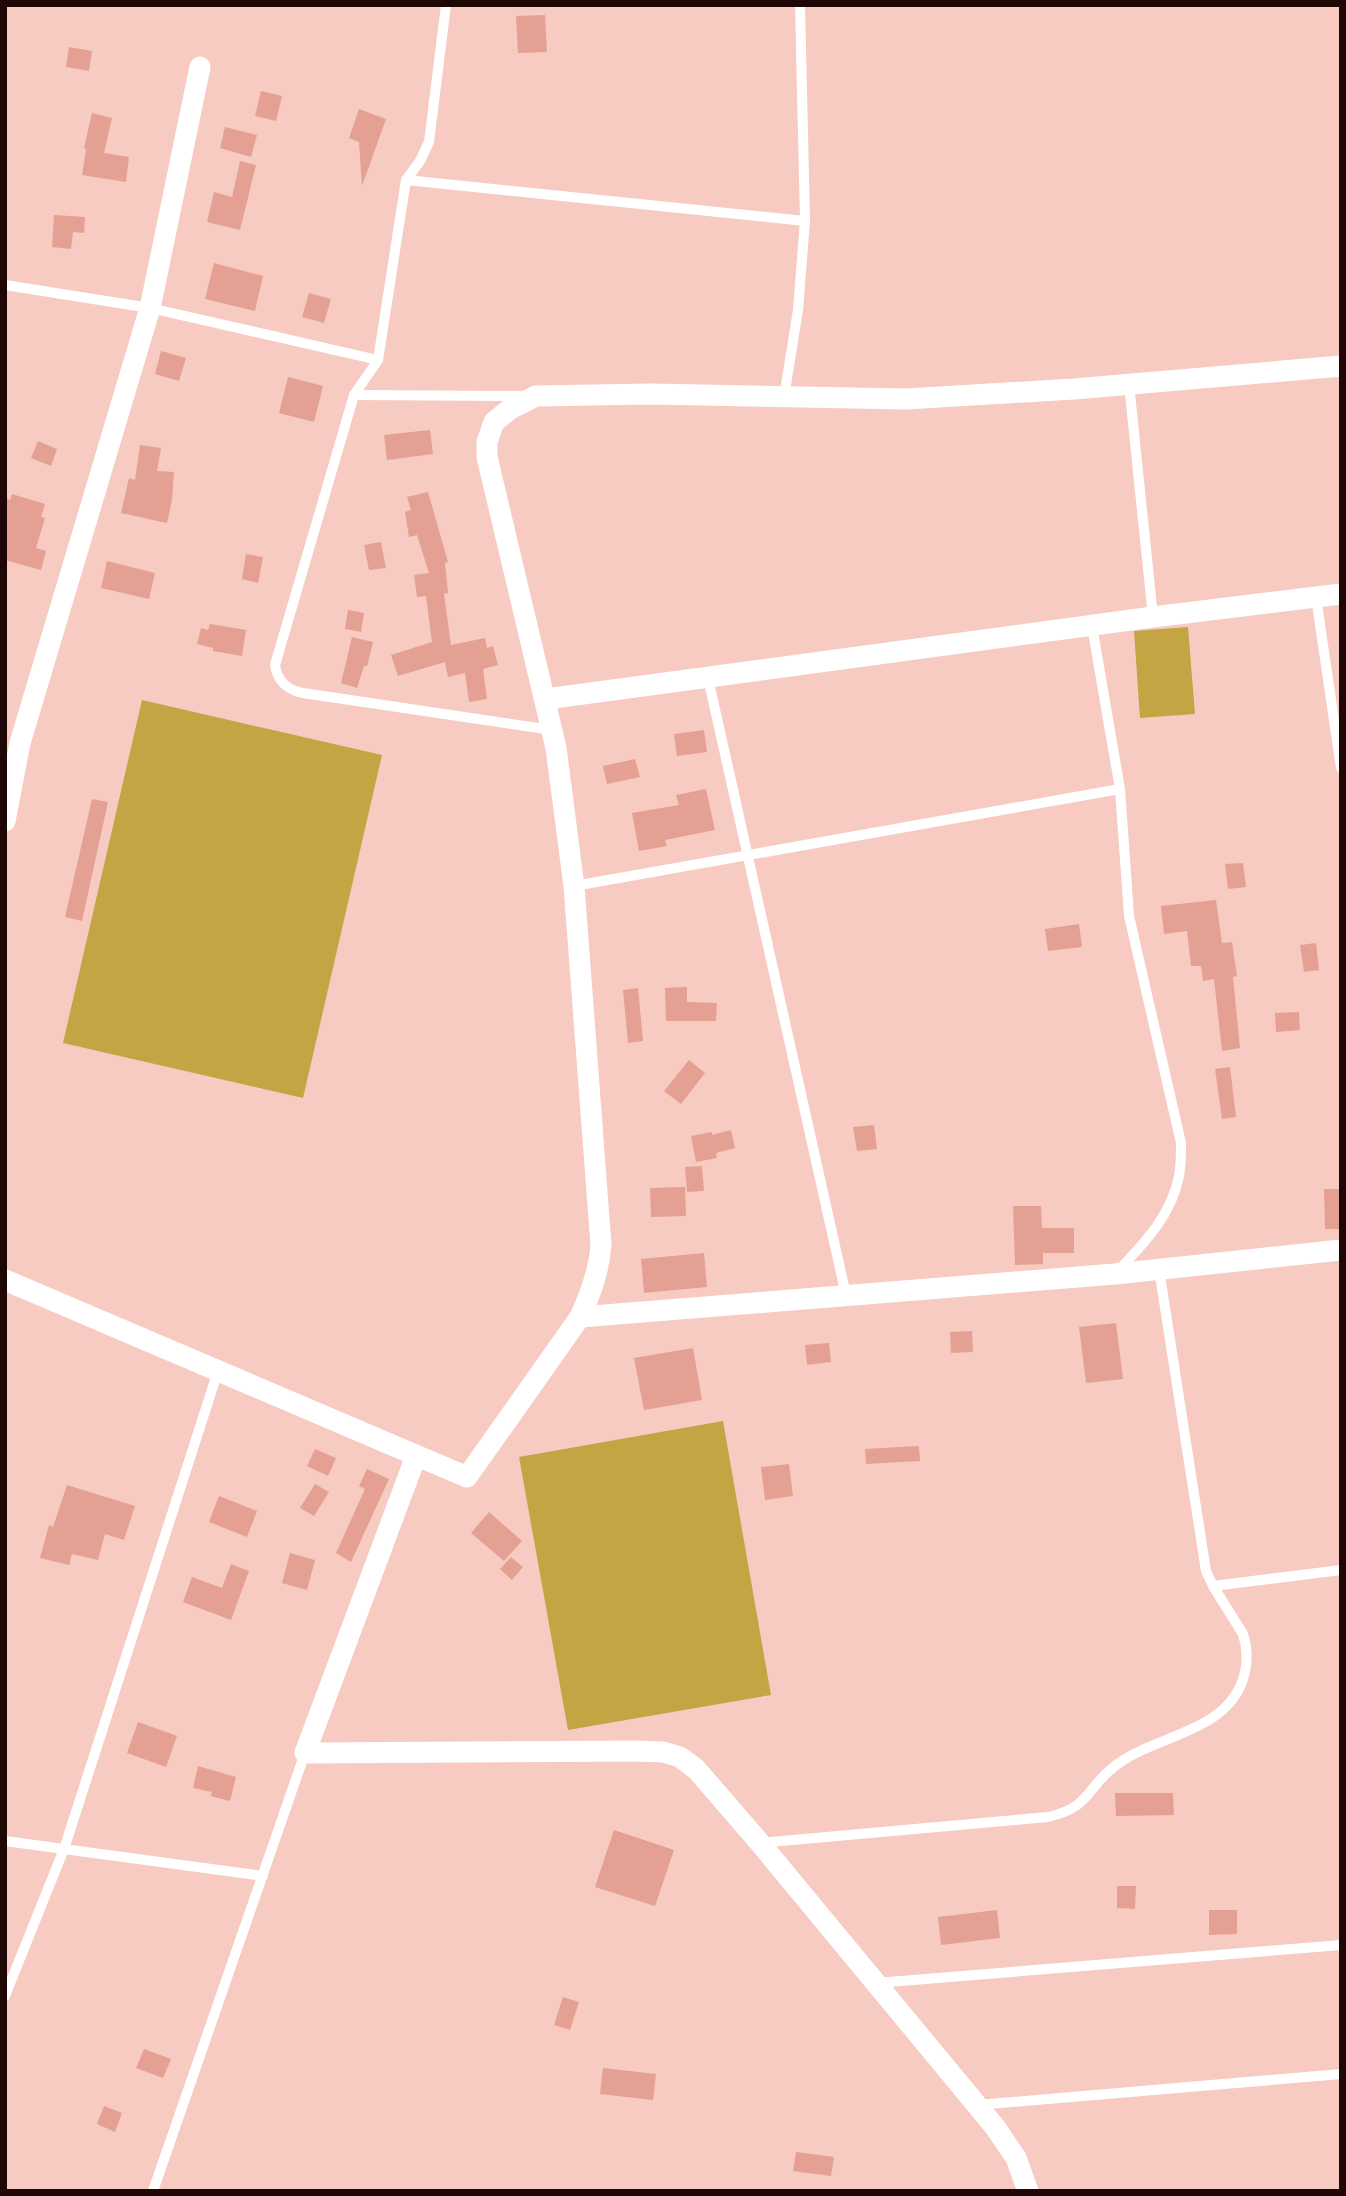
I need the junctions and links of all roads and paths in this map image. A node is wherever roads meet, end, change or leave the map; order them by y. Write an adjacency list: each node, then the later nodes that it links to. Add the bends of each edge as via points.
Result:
1 (446, 5): 4 (lane, via 429,142)
2 (800, 5): 5 (lane)
3 (200, 67): 7 (street)
4 (406, 180): 5 (lane); 8 (lane)
5 (805, 221): 13 (lane, via 798,310)
6 (5, 285): 7 (lane)
7 (150, 309): 8 (lane); 21 (street)
8 (378, 360): 11 (lane)
9 (1341, 366): 10 (street)
10 (1129, 384): 13 (street, via 906,399); 16 (lane)
11 (354, 395): 12 (lane); 20 (lane, via 275,665 279,678 292,691)
12 (536, 396): 13 (street); 19 (street, via 494,422 487,457)
13 (784, 397)
14 (1341, 594): 15 (street)
15 (1316, 597): 16 (street); 22 (lane)
16 (1153, 617): 17 (street)
17 (1092, 626): 18 (street); 23 (lane)
18 (708, 678): 19 (street); 25 (lane)
19 (546, 699): 20 (street)
20 (552, 730): 26 (street)
21 (13, 746): 24 (street)
22 (1341, 768)
23 (1120, 789): 25 (lane); 29 (lane, via 1129,916 1181,1143 1179,1175 1169,1207 1150,1237)
24 (5, 821)
25 (747, 856): 26 (lane); 31 (lane)
26 (574, 886): 32 (street, via 601,1245 599,1267)
27 (1341, 1250): 28 (street)
28 (1159, 1269): 29 (street); 36 (lane, via 1206,1571)
29 (1115, 1273): 31 (street)
30 (5, 1280): 33 (street)
31 (846, 1296): 32 (street)
32 (580, 1317): 34 (street, via 467,1477)
33 (218, 1371): 34 (street); 40 (lane)
34 (416, 1455): 37 (street)
35 (1341, 1570): 36 (lane)
36 (1213, 1587): 39 (lane, via 1246,1643 1246,1673 1233,1700 1205,1723 1147,1746 1114,1767 1083,1802 1066,1813)
37 (306, 1753): 39 (street, via 663,1752 696,1769); 41 (lane)
38 (5, 1841): 40 (lane)
39 (760, 1843): 43 (street)
40 (64, 1849): 41 (lane); 44 (lane)
41 (263, 1876): 47 (lane)
42 (1341, 1945): 43 (lane)
43 (876, 1983): 46 (street)
44 (5, 1996)
45 (1341, 2074): 46 (lane)
46 (976, 2105): 48 (street, via 1016,2158)
47 (153, 2191)
48 (1028, 2191)

